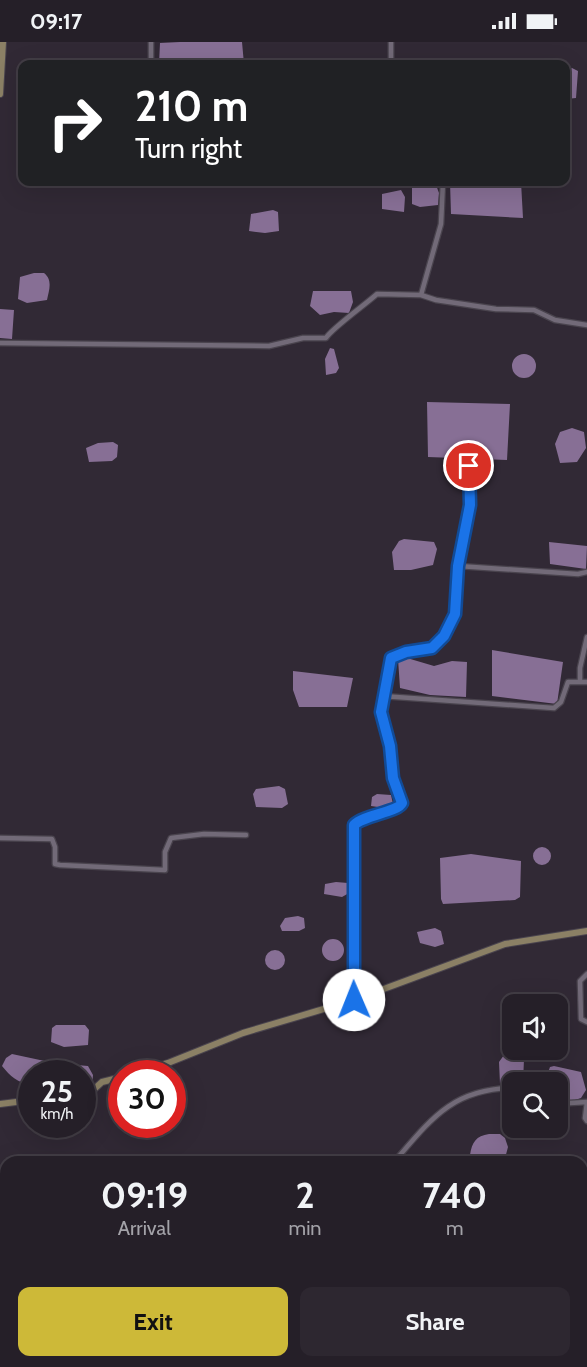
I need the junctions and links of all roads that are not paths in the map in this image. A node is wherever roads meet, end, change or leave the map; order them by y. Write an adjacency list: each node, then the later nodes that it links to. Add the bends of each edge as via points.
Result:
1 (3, 42): 6 (street)
2 (151, 42): 4 (street)
3 (391, 42): 5 (street)
4 (151, 60)
5 (391, 60)
6 (0, 94)
7 (443, 186): 8 (street, via 441,224)
8 (421, 295): 9 (street, via 496,309 534,310 555,320); 10 (street, via 377,294 330,331 327,338 303,338 269,346)
9 (587, 325)
10 (0, 343)
11 (469, 466): 12 (street, via 470,505)
12 (458, 566): 13 (street); 17 (street, via 455,614 444,636 432,648 391,658)
13 (587, 572)
14 (587, 637): 15 (street)
15 (580, 682): 16 (street); 17 (street, via 567,682 561,702 554,708)
16 (587, 682)
17 (382, 696): 22 (street, via 381,712 393,778 402,803 397,809 372,815 354,825)
18 (246, 836): 19 (street, via 204,834 171,838 166,844 165,870 55,864 52,839)
19 (0, 838)
20 (587, 931): 22 (street, via 505,944)
21 (587, 974): 23 (street, via 580,981 581,1019)
22 (354, 1000): 24 (street, via 243,1033)
23 (587, 1022)
24 (176, 1060)
25 (502, 1089): 30 (street, via 482,1090 454,1102 427,1124)
26 (18, 1102): 28 (street)
27 (568, 1103): 29 (street, via 587,1102)
28 (0, 1104)
29 (587, 1121)
30 (399, 1156)

